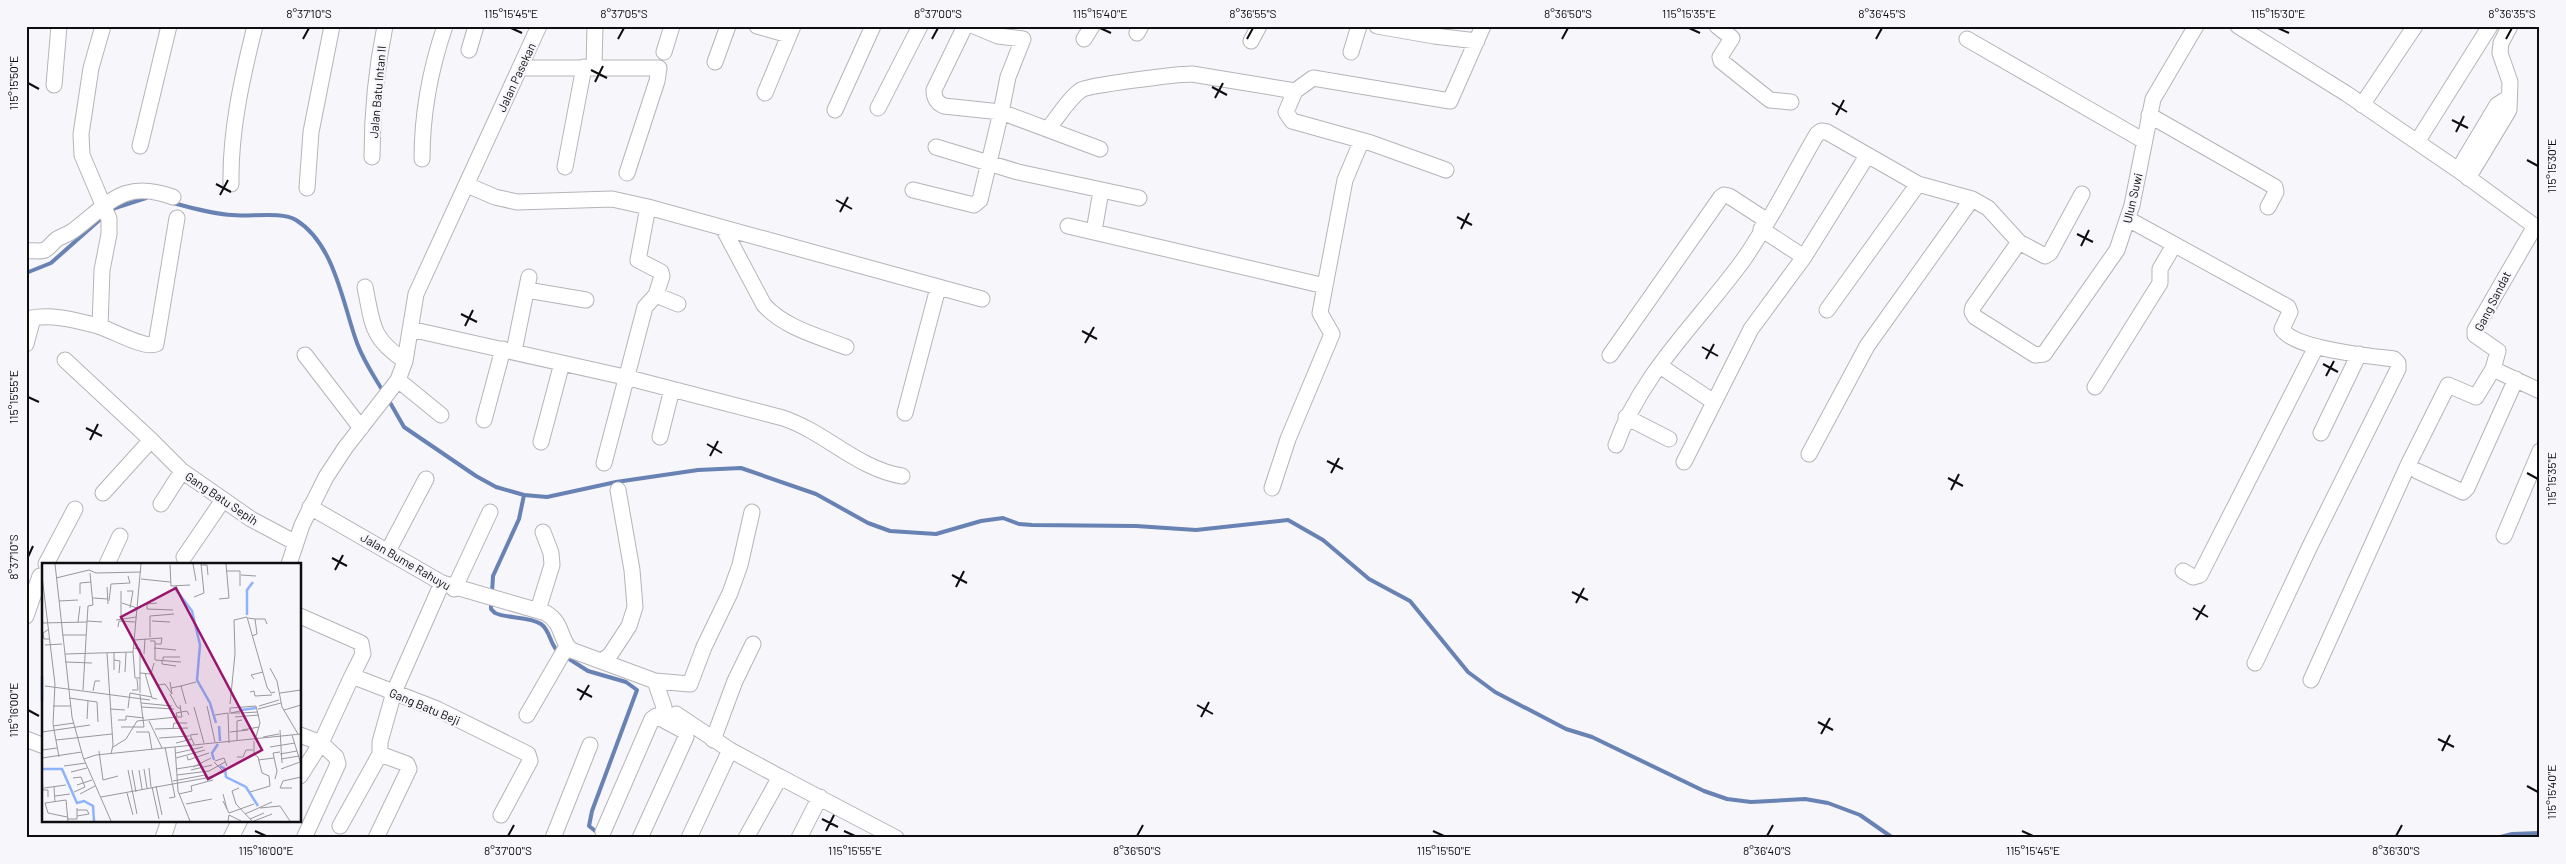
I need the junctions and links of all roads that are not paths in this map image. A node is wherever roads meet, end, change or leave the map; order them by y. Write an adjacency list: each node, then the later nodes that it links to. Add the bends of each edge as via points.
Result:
1 (59, 26): 38 (street)
2 (102, 26): 74 (street, via 91,68 81,134 82,155)
3 (169, 26): 51 (street)
4 (255, 26): 62 (street, via 236,112 230,155)
5 (332, 26): 65 (street, via 311,132)
6 (385, 26): 55 (street, Jalan Batu Intan II, via 372,115)
7 (445, 26): 56 (street, via 427,89)
8 (476, 26): 32 (street)
9 (539, 26): 37 (street, Jalan Pasekan)
10 (595, 26): 36 (street)
11 (672, 26): 33 (street)
12 (728, 26): 35 (street)
13 (757, 26): 27 (street)
14 (873, 26): 44 (street)
15 (920, 26): 43 (street)
16 (965, 26): 45 (street, via 934,90 936,101 944,106)
17 (974, 26): 28 (street, via 998,36)
18 (1259, 26): 31 (street)
19 (1358, 26): 34 (street)
20 (1377, 26): 29 (street, via 1434,36)
21 (1717, 26): 41 (street, via 1732,38 1720,57 1721,61 1770,100)
22 (2196, 26): 46 (street, Ulun Suwi, via 2157,90)
23 (2238, 26): 42 (street)
24 (2415, 26): 42 (street)
25 (2490, 26): 50 (street)
26 (2510, 26): 61 (street, via 2501,43 2500,53 2510,82 2509,110)
27 (791, 30): 40 (street)
28 (1026, 33): 45 (street, via 1008,77)
29 (1480, 33): 39 (street, via 1450,101 1320,78 1306,81)
30 (1968, 39): 49 (street)
31 (1251, 41)
32 (469, 50)
33 (664, 52)
34 (1351, 52)
35 (715, 62)
36 (589, 67): 37 (street); 58 (street); 60 (street, via 659,68)
37 (521, 68): 64 (street, Jalan Pasekan)
38 (54, 85)
39 (1295, 91): 47 (street, via 1192,74 1090,87 1076,94); 48 (street, via 1286,112 1288,118)
40 (765, 94)
41 (1790, 102)
42 (2362, 105): 50 (street)
43 (878, 108)
44 (835, 110)
45 (1001, 112): 47 (street); 57 (street)
46 (2149, 116): 49 (street, Ulun Suwi); 73 (street, via 2275,187 2276,192)
47 (1048, 129): 53 (street)
48 (1361, 142): 59 (street); 86 (street, via 1345,180)
49 (2144, 142): 76 (street, Ulun Suwi)
50 (2417, 142): 61 (street)
51 (140, 146)
52 (936, 147): 57 (street)
53 (1100, 150)
54 (1867, 156): 63 (street); 77 (street, via 1821,131); 85 (street)
55 (372, 157)
56 (422, 159)
57 (990, 163): 66 (street, via 976,205); 67 (street)
58 (565, 167)
59 (1446, 170)
60 (627, 173)
61 (2463, 174): 80 (street)
62 (231, 184)
63 (1918, 184): 71 (street); 93 (street)
64 (467, 185): 72 (street, via 517,202 612,199); 96 (street, Jalan Pasekan, via 416,294)
65 (307, 188)
66 (914, 190)
67 (1101, 191): 70 (street); 81 (street)
68 (2082, 194): 82 (street, via 2050,253 2046,256)
69 (173, 197): 74 (street, via 137,190)
70 (1139, 198)
71 (1972, 199): 82 (street, via 1988,208); 128 (street, via 1867,346)
72 (648, 207): 79 (street); 89 (street, via 638,256 642,263 661,272)
73 (2268, 207)
74 (106, 210): 84 (street, via 43,251); 95 (street, via 109,234 102,270)
75 (177, 218): 95 (street, via 158,343 147,345)
76 (2128, 219): 82 (street, Ulun Suwi, via 2113,258 2040,356 1972,312); 83 (street)
77 (1764, 225): 85 (street); 102 (street, via 1730,196 1721,197); 107 (street, via 1744,259)
78 (1068, 226): 81 (street)
79 (723, 228): 88 (street, via 765,237); 98 (street, via 764,305 772,313 789,325)
80 (2537, 228): 108 (street, Gang Sandat, via 2474,330 2474,335 2498,351)
81 (1094, 231): 86 (street)
82 (2019, 242)
83 (2174, 245): 99 (street, via 2288,307 2290,312 2283,332); 112 (street, via 2160,269 2160,283)
84 (26, 251)
85 (1804, 257): 115 (street, via 1751,329)
86 (1325, 286): 135 (street, via 1320,313 1332,334 1288,439)
87 (365, 287): 105 (street, via 379,340)
88 (938, 288): 90 (street); 116 (street)
89 (656, 295): 92 (street); 109 (street, via 645,307)
90 (982, 299)
91 (586, 300): 100 (street, via 528,283)
92 (678, 304)
93 (1827, 310)
94 (29, 318): 95 (street, via 52,316); 97 (street)
95 (100, 327)
96 (410, 328): 100 (street); 105 (street, Jalan Pasekan)
97 (26, 344)
98 (846, 347)
99 (2316, 347): 103 (street); 153 (street, via 2200,575 2193,577)
100 (509, 350): 106 (street); 119 (street)
101 (306, 354): 120 (street)
102 (1610, 354)
103 (2359, 354): 121 (street); 162 (street, via 2394,359 2398,369)
104 (65, 360): 124 (street)
105 (405, 361): 111 (street, Jalan Pasekan)
106 (562, 363): 109 (street); 125 (street)
107 (1660, 366): 115 (street); 118 (street)
108 (2493, 369): 110 (street); 165 (street, via 2476,397 2448,385)
109 (629, 378): 113 (street); 130 (street)
110 (2516, 379): 114 (street); 132 (street, via 2463,492)
111 (398, 380): 117 (street); 120 (street, Jalan Pasekan)
112 (2094, 387)
113 (672, 389): 122 (street); 133 (street, via 795,422 876,469)
114 (2540, 391)
115 (1714, 402): 129 (street)
116 (905, 413)
117 (441, 415)
118 (1626, 417): 123 (street); 126 (street)
119 (484, 420)
120 (362, 428): 140 (street, Jalan Pasekan, via 336,462)
121 (2321, 433)
122 (660, 437)
123 (1669, 438)
124 (151, 440): 131 (street); 137 (street)
125 (541, 442)
126 (1616, 445)
127 (2540, 451): 146 (street)
128 (1809, 454)
129 (1684, 462)
130 (604, 463)
131 (182, 471): 138 (street, Gang Batu Sepih); 139 (street, Gang Batu Sepih)
132 (2417, 471)
133 (902, 476)
134 (426, 479): 148 (street)
135 (1272, 488)
136 (618, 490): 161 (street, via 635,607 629,626 612,653)
137 (103, 493)
138 (223, 500): 147 (street, Gang Batu Sepih); 149 (street)
139 (161, 504)
140 (310, 507): 147 (street, Jalan Pasekan); 148 (street, Jalan Bume Rahuyu)
141 (76, 509): 150 (street)
142 (490, 512): 155 (street)
143 (752, 512): 164 (street, via 740,565 690,684)
144 (543, 532): 156 (street, via 552,565)
145 (120, 536): 151 (street)
146 (2504, 536)
147 (296, 543): 152 (street, Jalan Pasekan)
148 (388, 551): 155 (street, Jalan Bume Rahuyu)
149 (184, 557)
150 (47, 563)
151 (107, 563)
152 (290, 563)
153 (2182, 571)
154 (42, 574): 157 (street)
155 (448, 586): 156 (street, Jalan Bume Rahuyu); 166 (street)
156 (538, 610): 160 (street, Jalan Bume Rahuyu, via 552,617 561,628)
157 (26, 616)
158 (301, 616): 163 (street, via 361,643 363,654)
159 (753, 644): 171 (street)
160 (567, 646): 161 (street); 168 (street)
161 (603, 660): 164 (street)
162 (2255, 663)
163 (352, 676): 166 (street, Gang Batu Beji); 172 (street)
164 (655, 680): 167 (street)
165 (2310, 680)
166 (394, 692): 176 (street, via 380,742); 180 (street, Gang Batu Beji, via 437,709 528,754 530,761)
167 (663, 712): 171 (street); 183 (street, via 652,719); 188 (street, via 684,731 686,737)
168 (527, 715)
169 (301, 735): 172 (street)
170 (26, 739): 173 (street)
171 (713, 740): 175 (street)
172 (321, 743): 177 (street); 184 (street, via 336,757 338,764)
173 (42, 745)
174 (590, 745): 187 (street)
175 (730, 750): 178 (street); 189 (street)
176 (380, 754): 182 (street); 186 (street, via 407,764 409,769)
177 (301, 774)
178 (780, 776): 179 (street); 190 (street)
179 (820, 797): 191 (street); 192 (street)
180 (501, 815)
181 (239, 822): 185 (street)
182 (340, 826)
183 (602, 832)
184 (305, 836)
185 (231, 838)
186 (376, 838)
187 (553, 838)
188 (640, 838)
189 (688, 838)
190 (746, 838)
191 (799, 838)
192 (896, 838)

